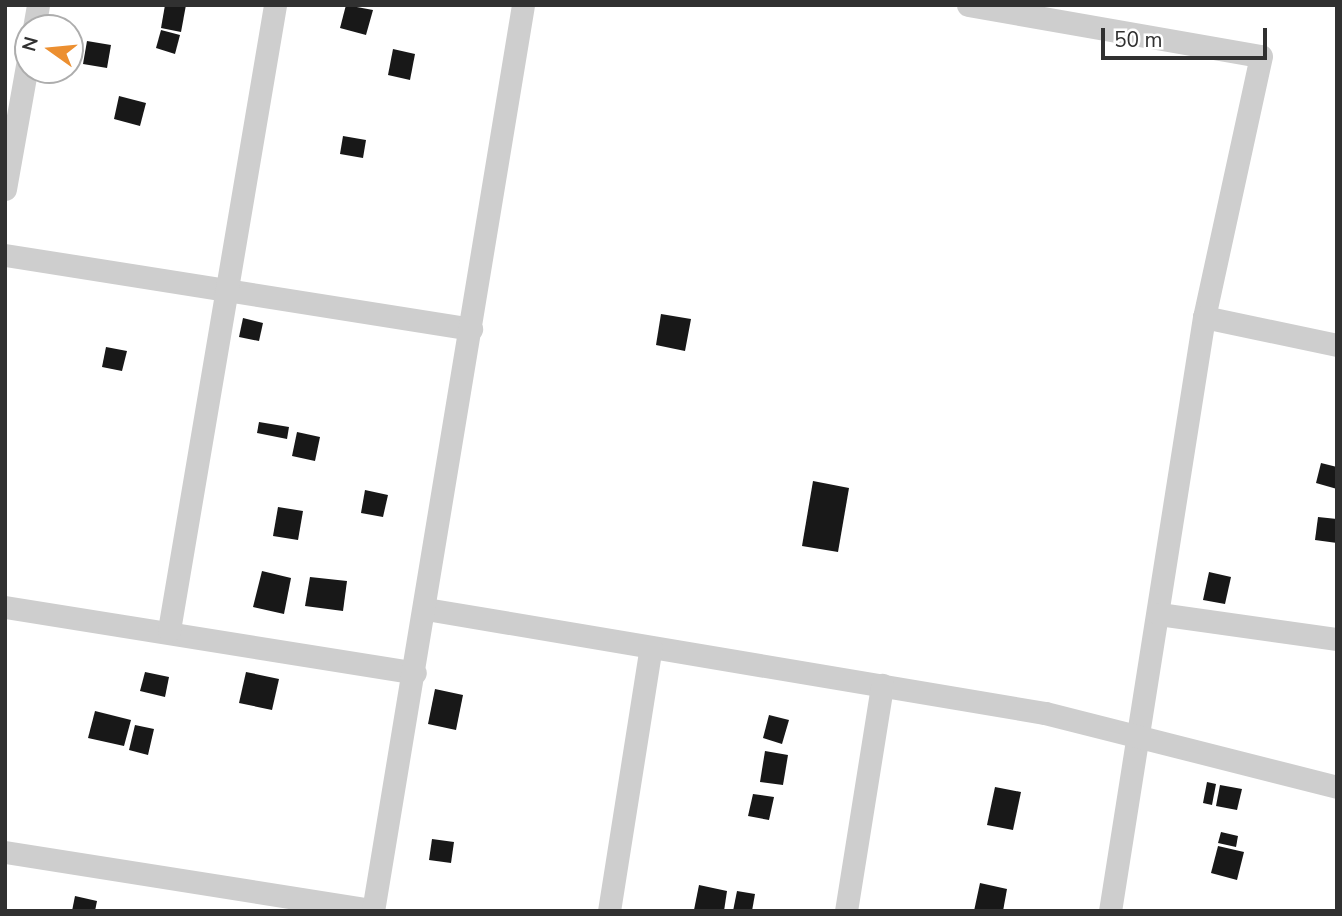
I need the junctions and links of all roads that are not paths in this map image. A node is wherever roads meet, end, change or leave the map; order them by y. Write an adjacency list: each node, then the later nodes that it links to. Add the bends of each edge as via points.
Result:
1 (275, 5): 7 (street)
2 (523, 5): 9 (street)
3 (968, 5): 8 (street, via 1261,56)
4 (24, 84): 5 (street)
5 (5, 189)
6 (5, 255): 7 (street)
7 (226, 290): 9 (street); 14 (street)
8 (1204, 317): 10 (street); 13 (street)
9 (471, 329): 12 (street)
10 (1337, 345)
11 (5, 607): 14 (street)
12 (426, 609): 16 (street); 17 (street)
13 (1159, 614): 15 (street); 19 (street)
14 (169, 630): 17 (street)
15 (1337, 639)
16 (652, 647): 18 (street); 23 (street)
17 (415, 673): 22 (street)
18 (882, 685): 19 (street, via 1045,713); 24 (street)
19 (1139, 736): 20 (street); 25 (street)
20 (1337, 787)
21 (5, 852): 22 (street)
22 (373, 911)
23 (610, 911)
24 (846, 911)
25 (1110, 911)

